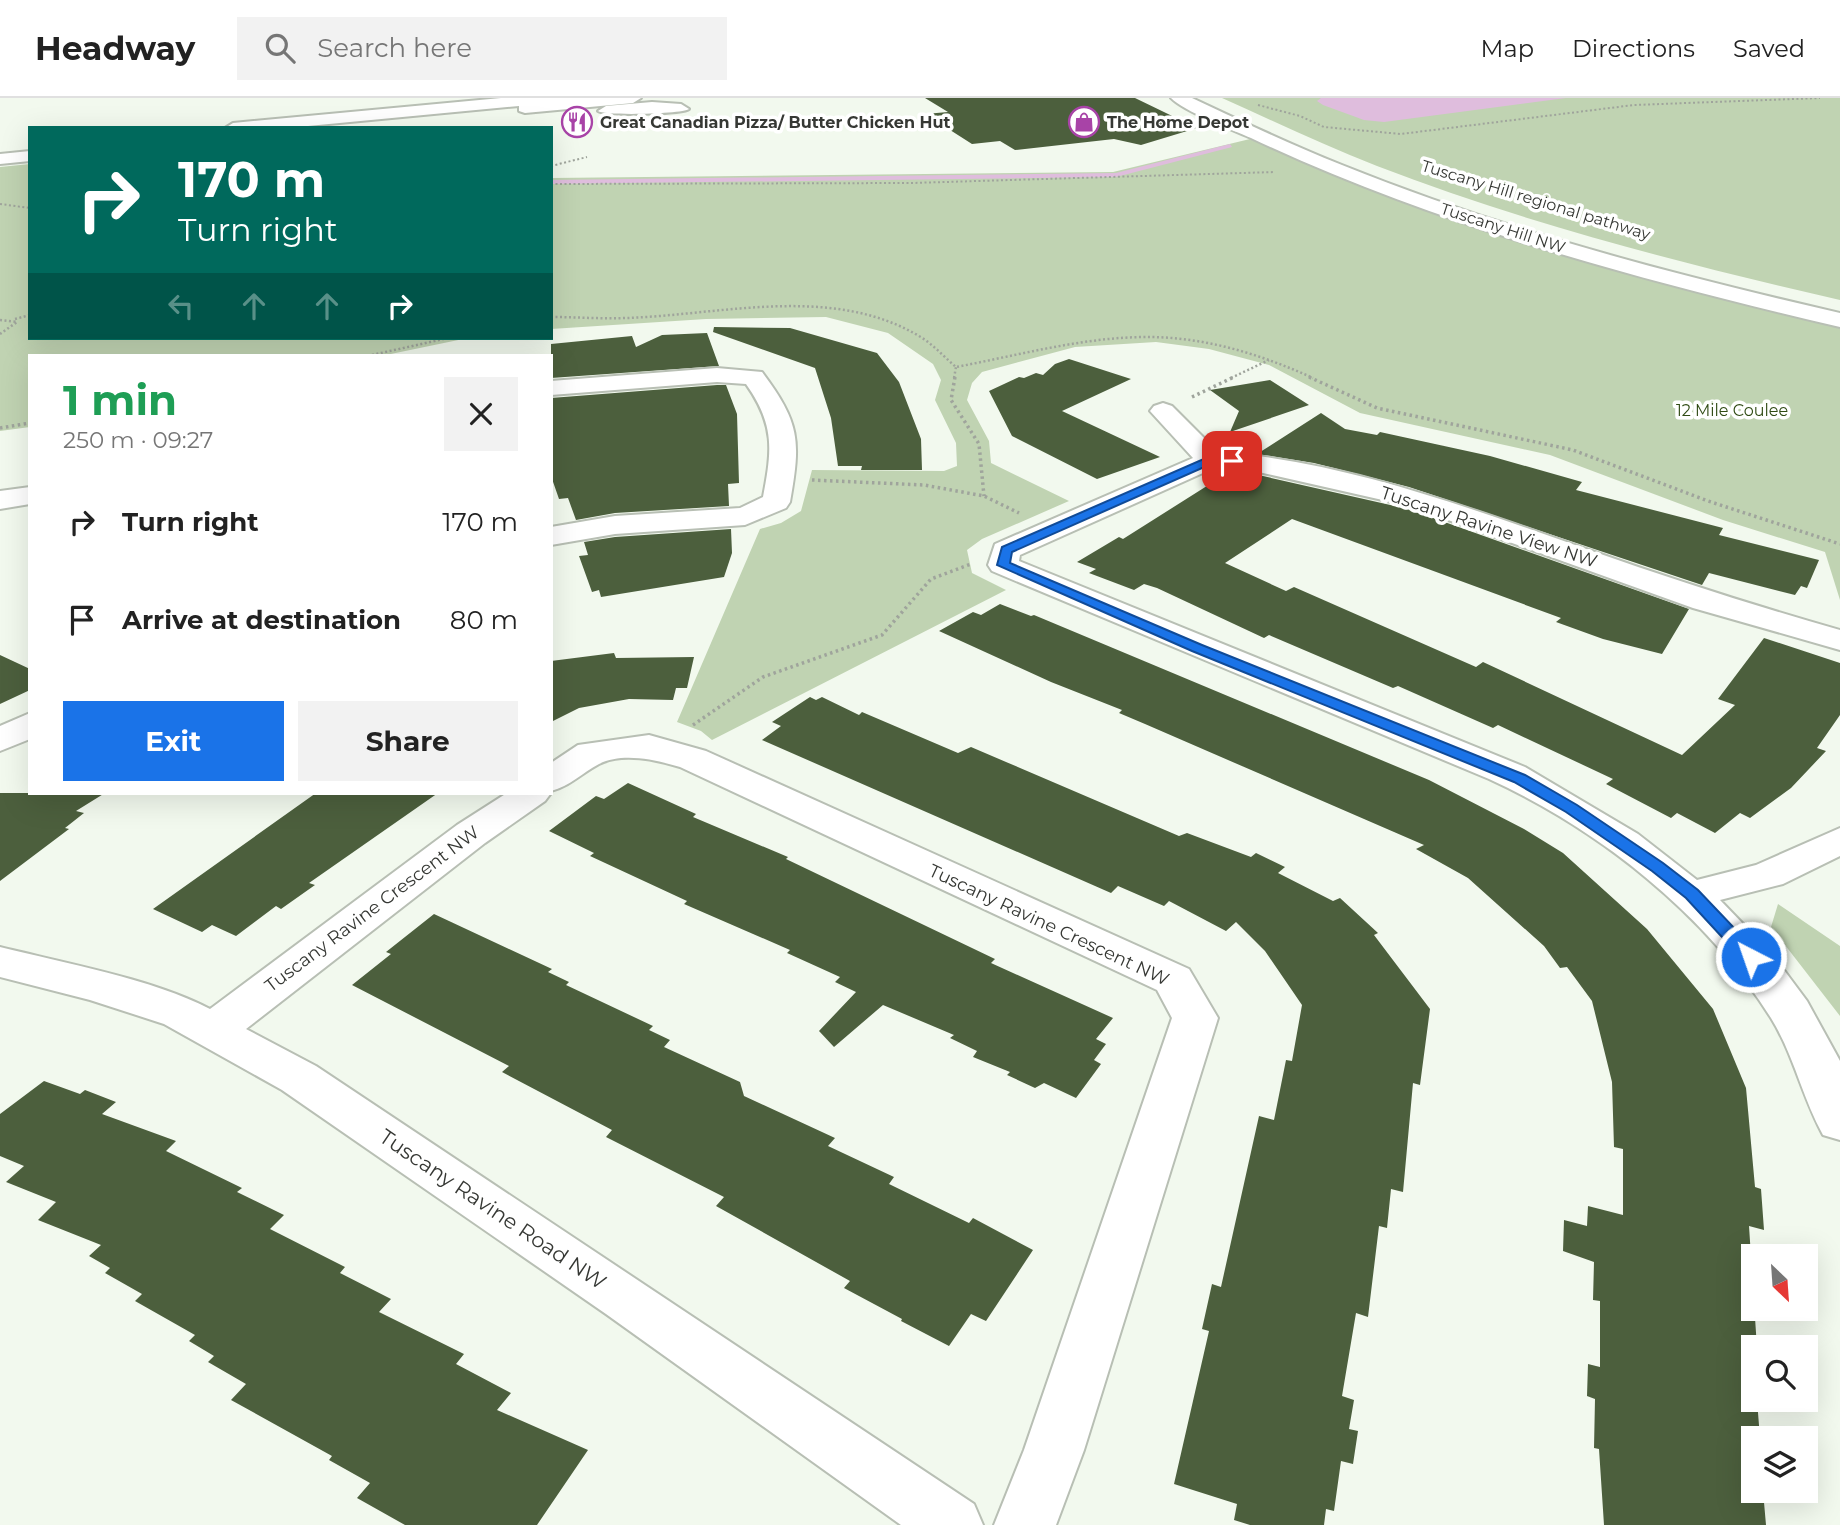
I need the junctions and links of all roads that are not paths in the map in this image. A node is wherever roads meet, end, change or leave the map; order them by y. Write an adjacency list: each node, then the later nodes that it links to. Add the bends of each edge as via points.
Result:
1 (551, 98): 7 (street)
2 (633, 98): 8 (street)
3 (1179, 98): 14 (street, Tuscany Hill NW, via 1327,165 1443,209 1640,270)
4 (1212, 98): 13 (street, Tuscany Hill NW, via 1342,156 1510,217 1675,265)
5 (681, 109): 6 (street, via 652,107)
6 (516, 121)
7 (254, 126)
8 (345, 126)
9 (28, 147): 10 (street)
10 (0, 150)
11 (28, 156): 12 (street)
12 (0, 159)
13 (1840, 305)
14 (1840, 320)
15 (553, 388): 20 (street, via 718,375 753,377 774,404 783,430 785,461 776,502 745,516 615,525)
16 (1163, 411): 17 (street)
17 (1210, 460): 21 (street, Tuscany Ravine View NW, via 1294,469 1417,499 1704,601); 27 (street, Tuscany Ravine View NW, via 1006,550 1003,565 1519,779 1623,842)
18 (28, 495): 19 (street)
19 (0, 500)
20 (553, 536)
21 (1840, 640)
22 (28, 725): 23 (street)
23 (0, 740)
24 (553, 779): 32 (street, Tuscany Ravine Crescent NW, via 591,753 649,746 693,759 1173,980 1195,1018 1054,1450)
25 (529, 795): 29 (street, Tuscany Ravine Crescent NW)
26 (1840, 839): 27 (street, via 1769,875)
27 (1692, 894): 30 (street, via 1778,992 1820,1066)
28 (0, 962): 29 (street, Tuscany Ravine Road NW, via 99,987)
29 (215, 1029): 31 (street, Tuscany Ravine Road NW, via 299,1078)
30 (1840, 1122)
31 (952, 1525)
32 (1025, 1525)

